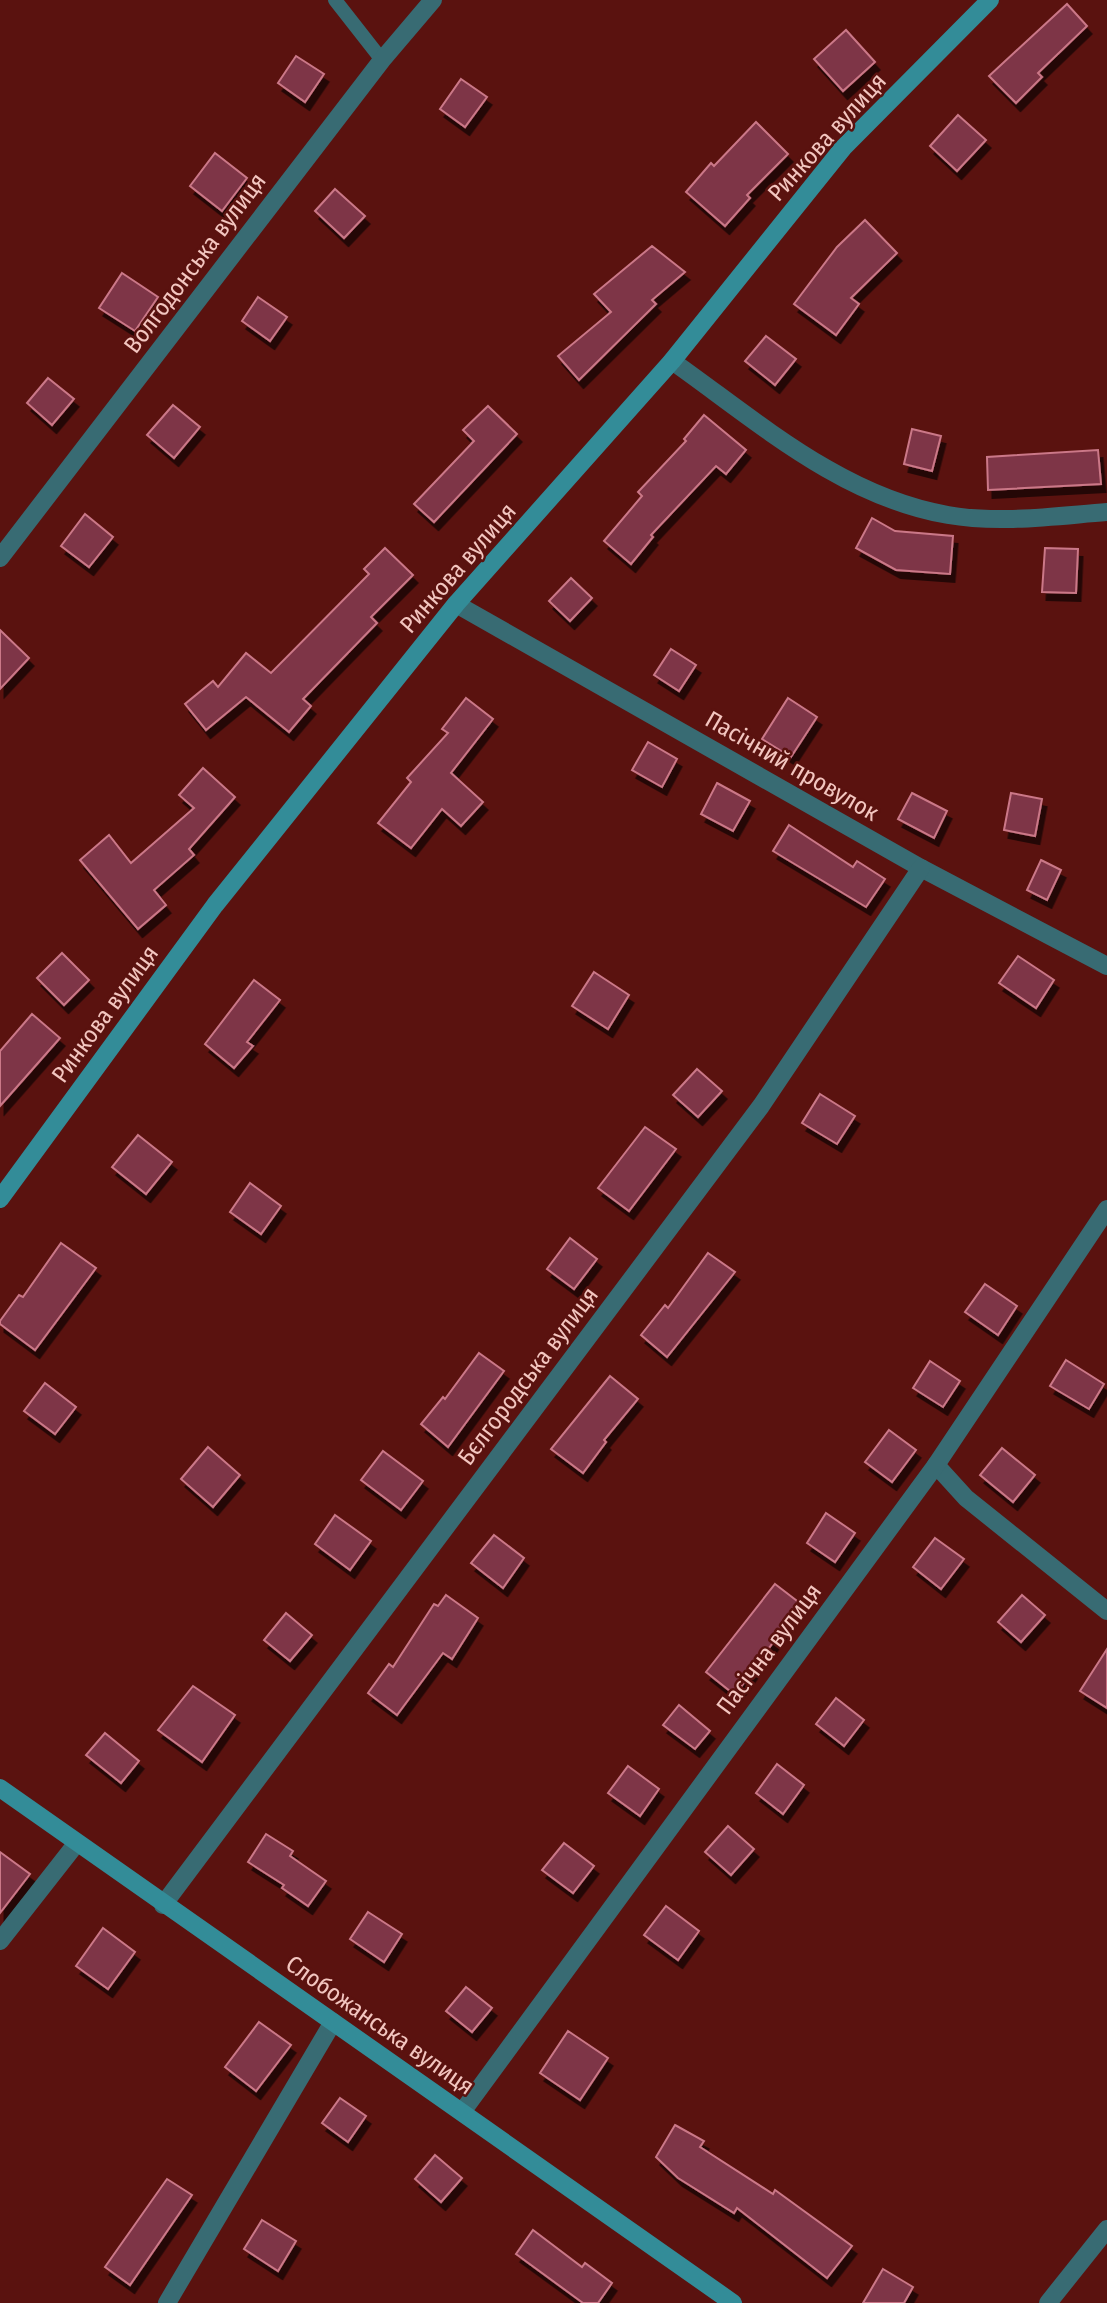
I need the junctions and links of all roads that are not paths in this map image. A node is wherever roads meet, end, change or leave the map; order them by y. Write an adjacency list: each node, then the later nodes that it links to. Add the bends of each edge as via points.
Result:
1 (335, 0): 4 (lane)
2 (433, 0): 4 (street, Волгодонська вулиця)
3 (990, 0): 5 (main road, Ринкова вулиця, via 843,148)
4 (382, 60): 7 (street, Волгодонська вулиця)
5 (672, 361): 6 (street, via 818,464 893,501 949,515 1037,518); 8 (main road, Ринкова вулиця)
6 (1107, 512)
7 (0, 558)
8 (456, 604): 9 (street, Пасічний провулок); 11 (main road, Ринкова вулиця, via 215,905)
9 (921, 868): 10 (street, Пасічний провулок); 17 (street, Бєлгородська вулиця, via 761,1106)
10 (1107, 966)
11 (0, 1199)
12 (1107, 1209): 13 (street, Пасічна вулиця)
13 (936, 1465): 14 (street, via 966,1499); 20 (street, Пасічна вулиця)
14 (1107, 1611)
15 (0, 1788): 16 (main road, Слобожанська вулиця)
16 (76, 1844): 17 (main road, Слобожанська вулиця); 18 (street)
17 (163, 1905): 19 (main road, Слобожанська вулиця)
18 (0, 1941)
19 (334, 2022): 20 (main road, Слобожанська вулиця); 22 (street)
20 (462, 2112): 23 (main road, Слобожанська вулиця)
21 (1107, 2229): 24 (street)
22 (167, 2303)
23 (733, 2303)
24 (1048, 2303)

